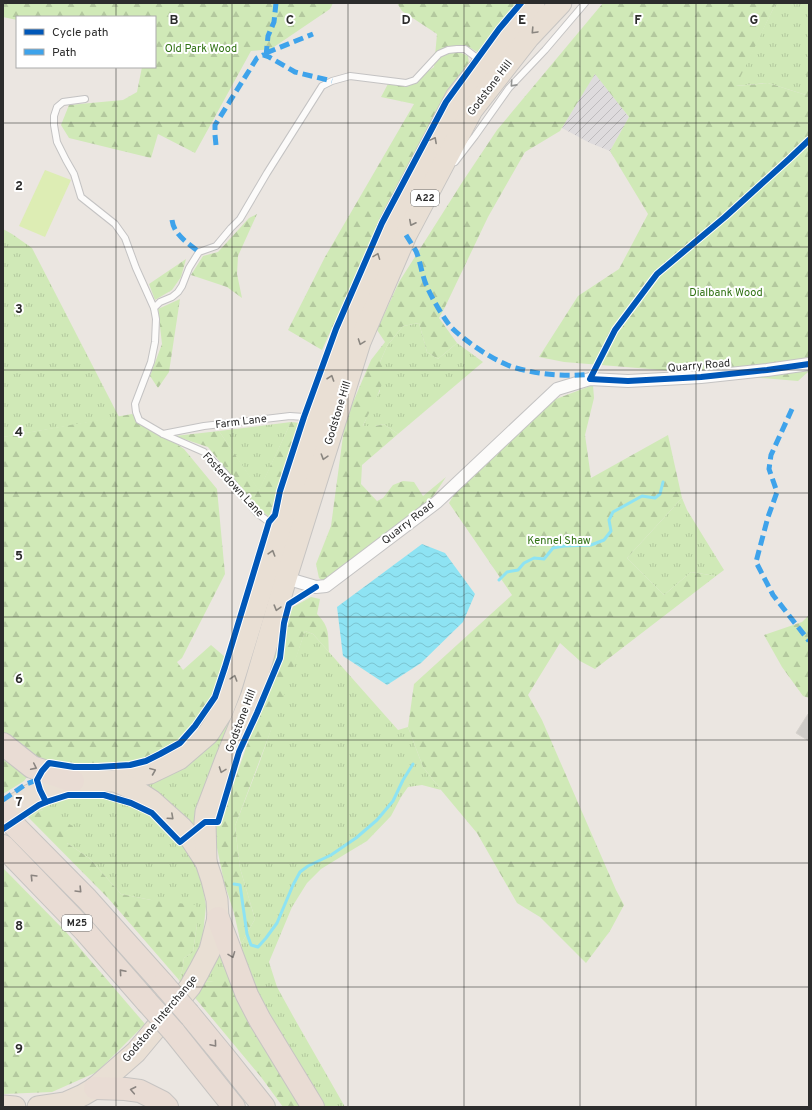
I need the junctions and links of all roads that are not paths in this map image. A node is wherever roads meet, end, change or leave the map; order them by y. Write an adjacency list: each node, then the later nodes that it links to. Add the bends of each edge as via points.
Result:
1 (534, 3): 4 (highway, Godstone Hill / A22)
2 (561, 3): 8 (highway, Godstone Hill / A22, one-way to 8, via 529,37 472,110)
3 (585, 3): 6 (lane, one-way to 6, via 509,88)
4 (484, 64): 9 (lane, via 465,49 448,50 440,54 415,80 406,83 350,76 322,86 240,219 216,246 199,252 178,292); 11 (highway, Godstone Hill / A22, one-way to 4, via 391,221 456,97)
5 (85, 99): 9 (lane, via 63,102 57,107 54,125 57,142 74,174 81,197 115,224 125,238)
6 (453, 164)
7 (444, 176): 8 (lane)
8 (429, 191): 15 (highway, Godstone Hill / A22, one-way to 15, via 406,235 360,342)
9 (154, 308): 12 (lane, via 155,342 151,362 135,404 139,420)
10 (809, 364): 15 (street, Quarry Road, via 701,377 628,381 590,379 557,389 437,502 326,586 316,587)
11 (318, 415): 12 (lane, Farm Lane, via 204,426); 13 (highway, Godstone Hill / A22)
12 (163, 434): 13 (lane, Fosterdown Lane, via 204,452 224,472 257,514)
13 (280, 526): 14 (highway, Godstone Hill / A22, one-way to 13)
14 (265, 576): 15 (street, Quarry Road); 18 (highway, Godstone Hill / A22, one-way to 14, via 150,773 179,759 208,734 222,712 230,691)
15 (286, 578): 21 (highway, Godstone Hill / A22, one-way to 21, via 252,695 206,812)
16 (3, 744): 17 (highway, one-way to 17, via 32,767)
17 (73, 781): 18 (highway, Godstone Interchange); 19 (highway, Godstone Interchange, via 40,790)
18 (115, 781): 21 (highway, Godstone Interchange, one-way to 21, via 152,801 164,811 189,836)
19 (3, 813): 30 (highway, M25, one-way to 30, bridge, via 92,904 189,1014)
20 (3, 846): 29 (highway, M25, one-way to 20, bridge, via 174,1032 84,931)
21 (206, 862): 22 (highway, Godstone Interchange, via 217,900)
22 (218, 918): 23 (highway, Godstone Interchange, via 210,950 190,987 136,1052); 31 (highway, one-way to 31, via 247,996)
23 (95, 1088): 24 (highway, Godstone Interchange); 28 (highway, one-way to 23, via 140,1092)
24 (62, 1105): 27 (highway, Godstone Interchange)
25 (3, 1106): 26 (highway)
26 (15, 1107)
27 (38, 1107)
28 (167, 1107)
29 (234, 1107)
30 (264, 1107)
31 (313, 1107)

